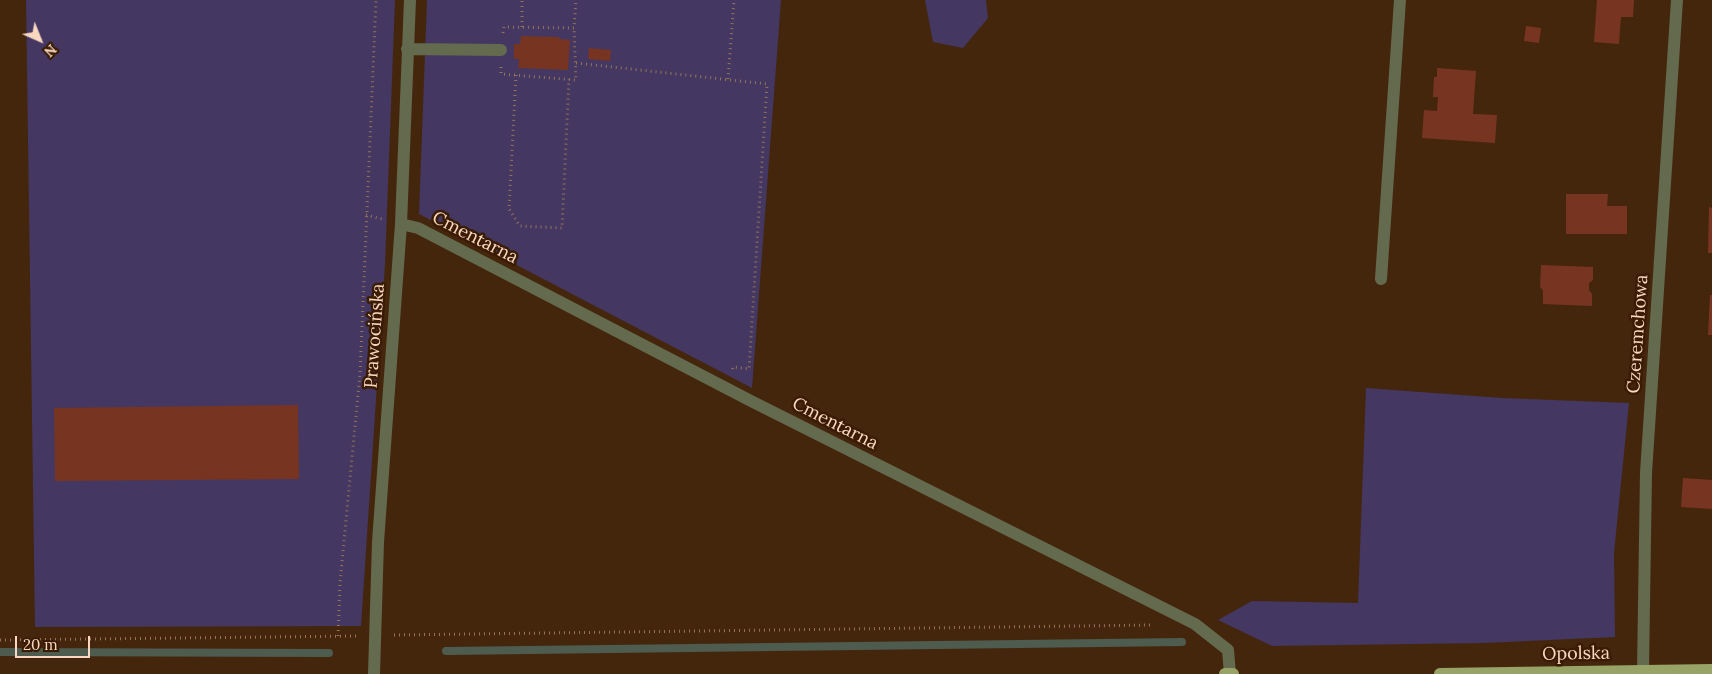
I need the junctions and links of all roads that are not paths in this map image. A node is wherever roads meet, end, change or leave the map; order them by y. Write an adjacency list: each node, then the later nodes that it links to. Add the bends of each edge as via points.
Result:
1 (410, 0): 4 (street, Prawocińska)
2 (1400, 0): 7 (street)
3 (1677, 0): 8 (street, Czeremchowa, via 1646,474)
4 (407, 49): 5 (street); 6 (street, Prawocińska)
5 (501, 50)
6 (401, 224): 12 (street, Prawocińska, via 378,542); 14 (street, Cmentarna, via 418,228 728,389 1195,624 1228,650)
7 (1381, 279)
8 (1643, 670): 10 (main road, Opolska); 11 (main road, Opolska)
9 (1712, 670): 10 (main road, Opolska)
10 (1667, 672)
11 (1543, 673): 15 (main road, Opolska)
12 (374, 674)
13 (1225, 674): 14 (main road)
14 (1232, 674)
15 (1440, 674)

